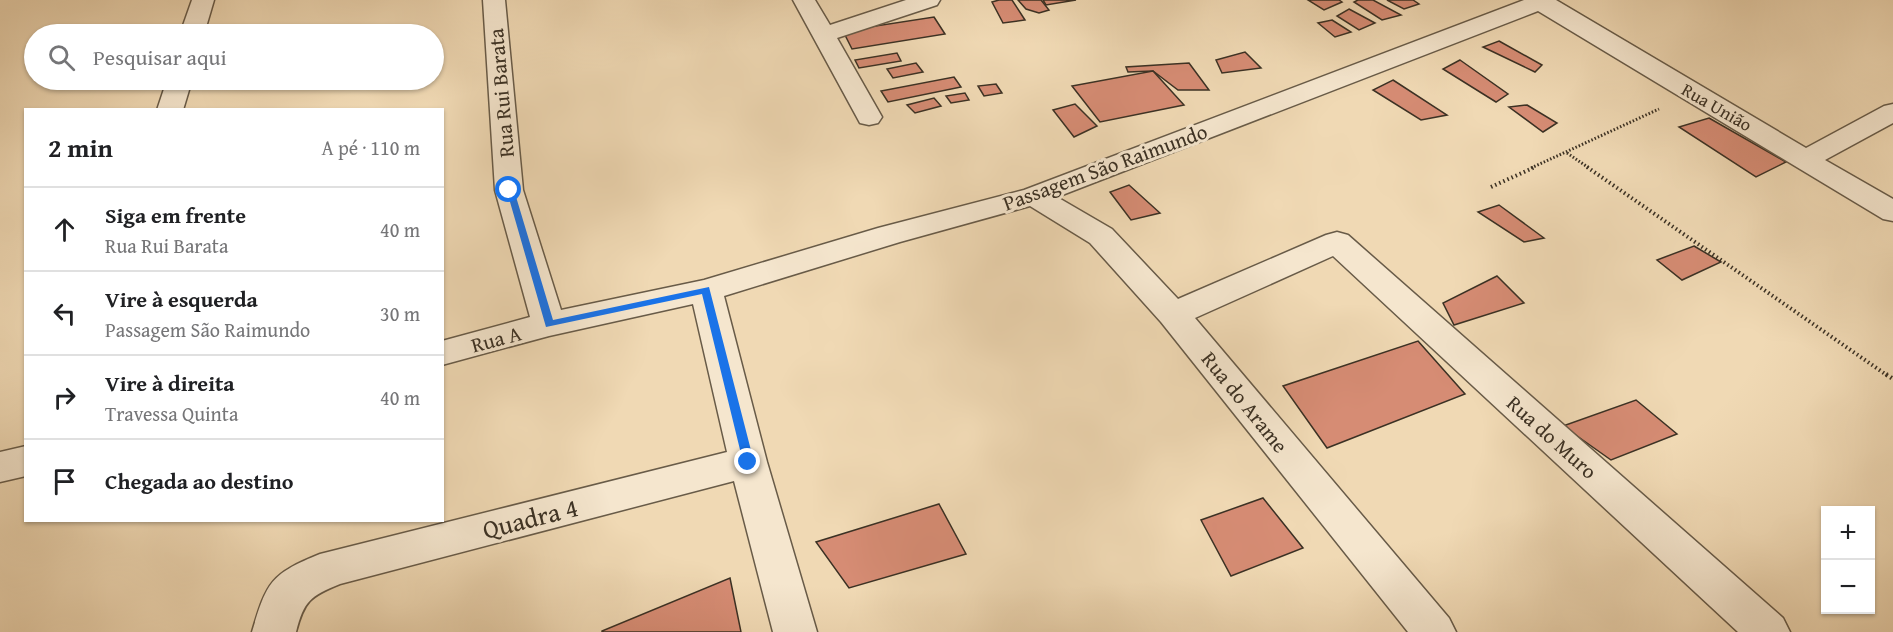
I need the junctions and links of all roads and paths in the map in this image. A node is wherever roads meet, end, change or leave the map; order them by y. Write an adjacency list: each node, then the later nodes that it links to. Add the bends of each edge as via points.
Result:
1 (203, 0): 6 (street)
2 (494, 0): 20 (street, Rua Rui Barata, via 509,190)
3 (804, 0): 7 (street)
4 (929, 0): 7 (street)
5 (1542, 1): 9 (street, Rua União); 16 (street, Passagem São Raimundo)
6 (195, 24)
7 (823, 34): 12 (street)
8 (176, 90): 10 (street)
9 (1693, 93): 13 (path); 14 (street, Rua União)
10 (171, 108)
11 (1893, 112): 14 (street)
12 (869, 117)
13 (1567, 153): 15 (path); 22 (path)
14 (1806, 159): 17 (street, Rua União)
15 (1491, 187)
16 (1034, 196): 18 (street, Passagem São Raimundo); 19 (street, Rua do Arame, via 1101,236)
17 (1893, 212)
18 (706, 290): 20 (street, Passagem São Raimundo); 24 (street)
19 (1173, 314): 28 (street, Rua do Arame); 29 (street, Rua do Muro, via 1337,242)
20 (549, 324): 21 (street, Rua A)
21 (444, 352)
22 (1893, 379)
23 (24, 461): 25 (street)
24 (748, 462): 26 (street, Quadra 4, via 335,567 296,583 282,602); 27 (street)
25 (0, 467)
26 (274, 632)
27 (795, 632)
28 (1434, 632)
29 (1768, 632)

